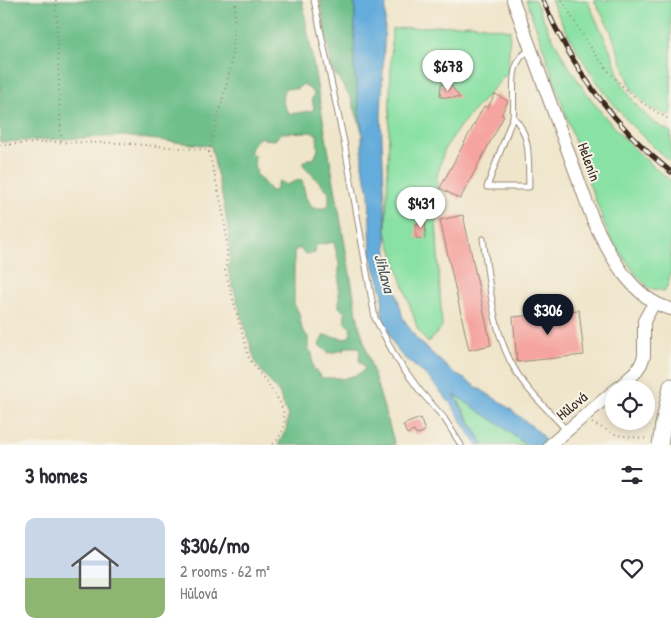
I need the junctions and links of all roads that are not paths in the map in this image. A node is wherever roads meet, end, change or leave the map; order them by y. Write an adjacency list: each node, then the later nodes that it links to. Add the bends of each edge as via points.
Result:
1 (314, 0): 14 (lane, via 345,147 375,318 396,358 444,418)
2 (513, 0): 3 (street, Helenín)
3 (530, 50): 4 (lane, via 516,64); 6 (street, Helenín, via 607,251 636,288)
4 (513, 117): 4 (lane, via 490,178 487,186 528,187 525,131)
5 (483, 240): 11 (lane, via 498,333 508,356 530,391)
6 (654, 303): 7 (street, Helenín); 8 (street, via 644,321 644,356)
7 (671, 310)
8 (627, 380)
9 (671, 386): 13 (main road, bridge)
10 (605, 399): 11 (street, Hůlová)
11 (568, 431): 12 (street, Hůlová)
12 (553, 442)
13 (658, 442)
14 (461, 445)

